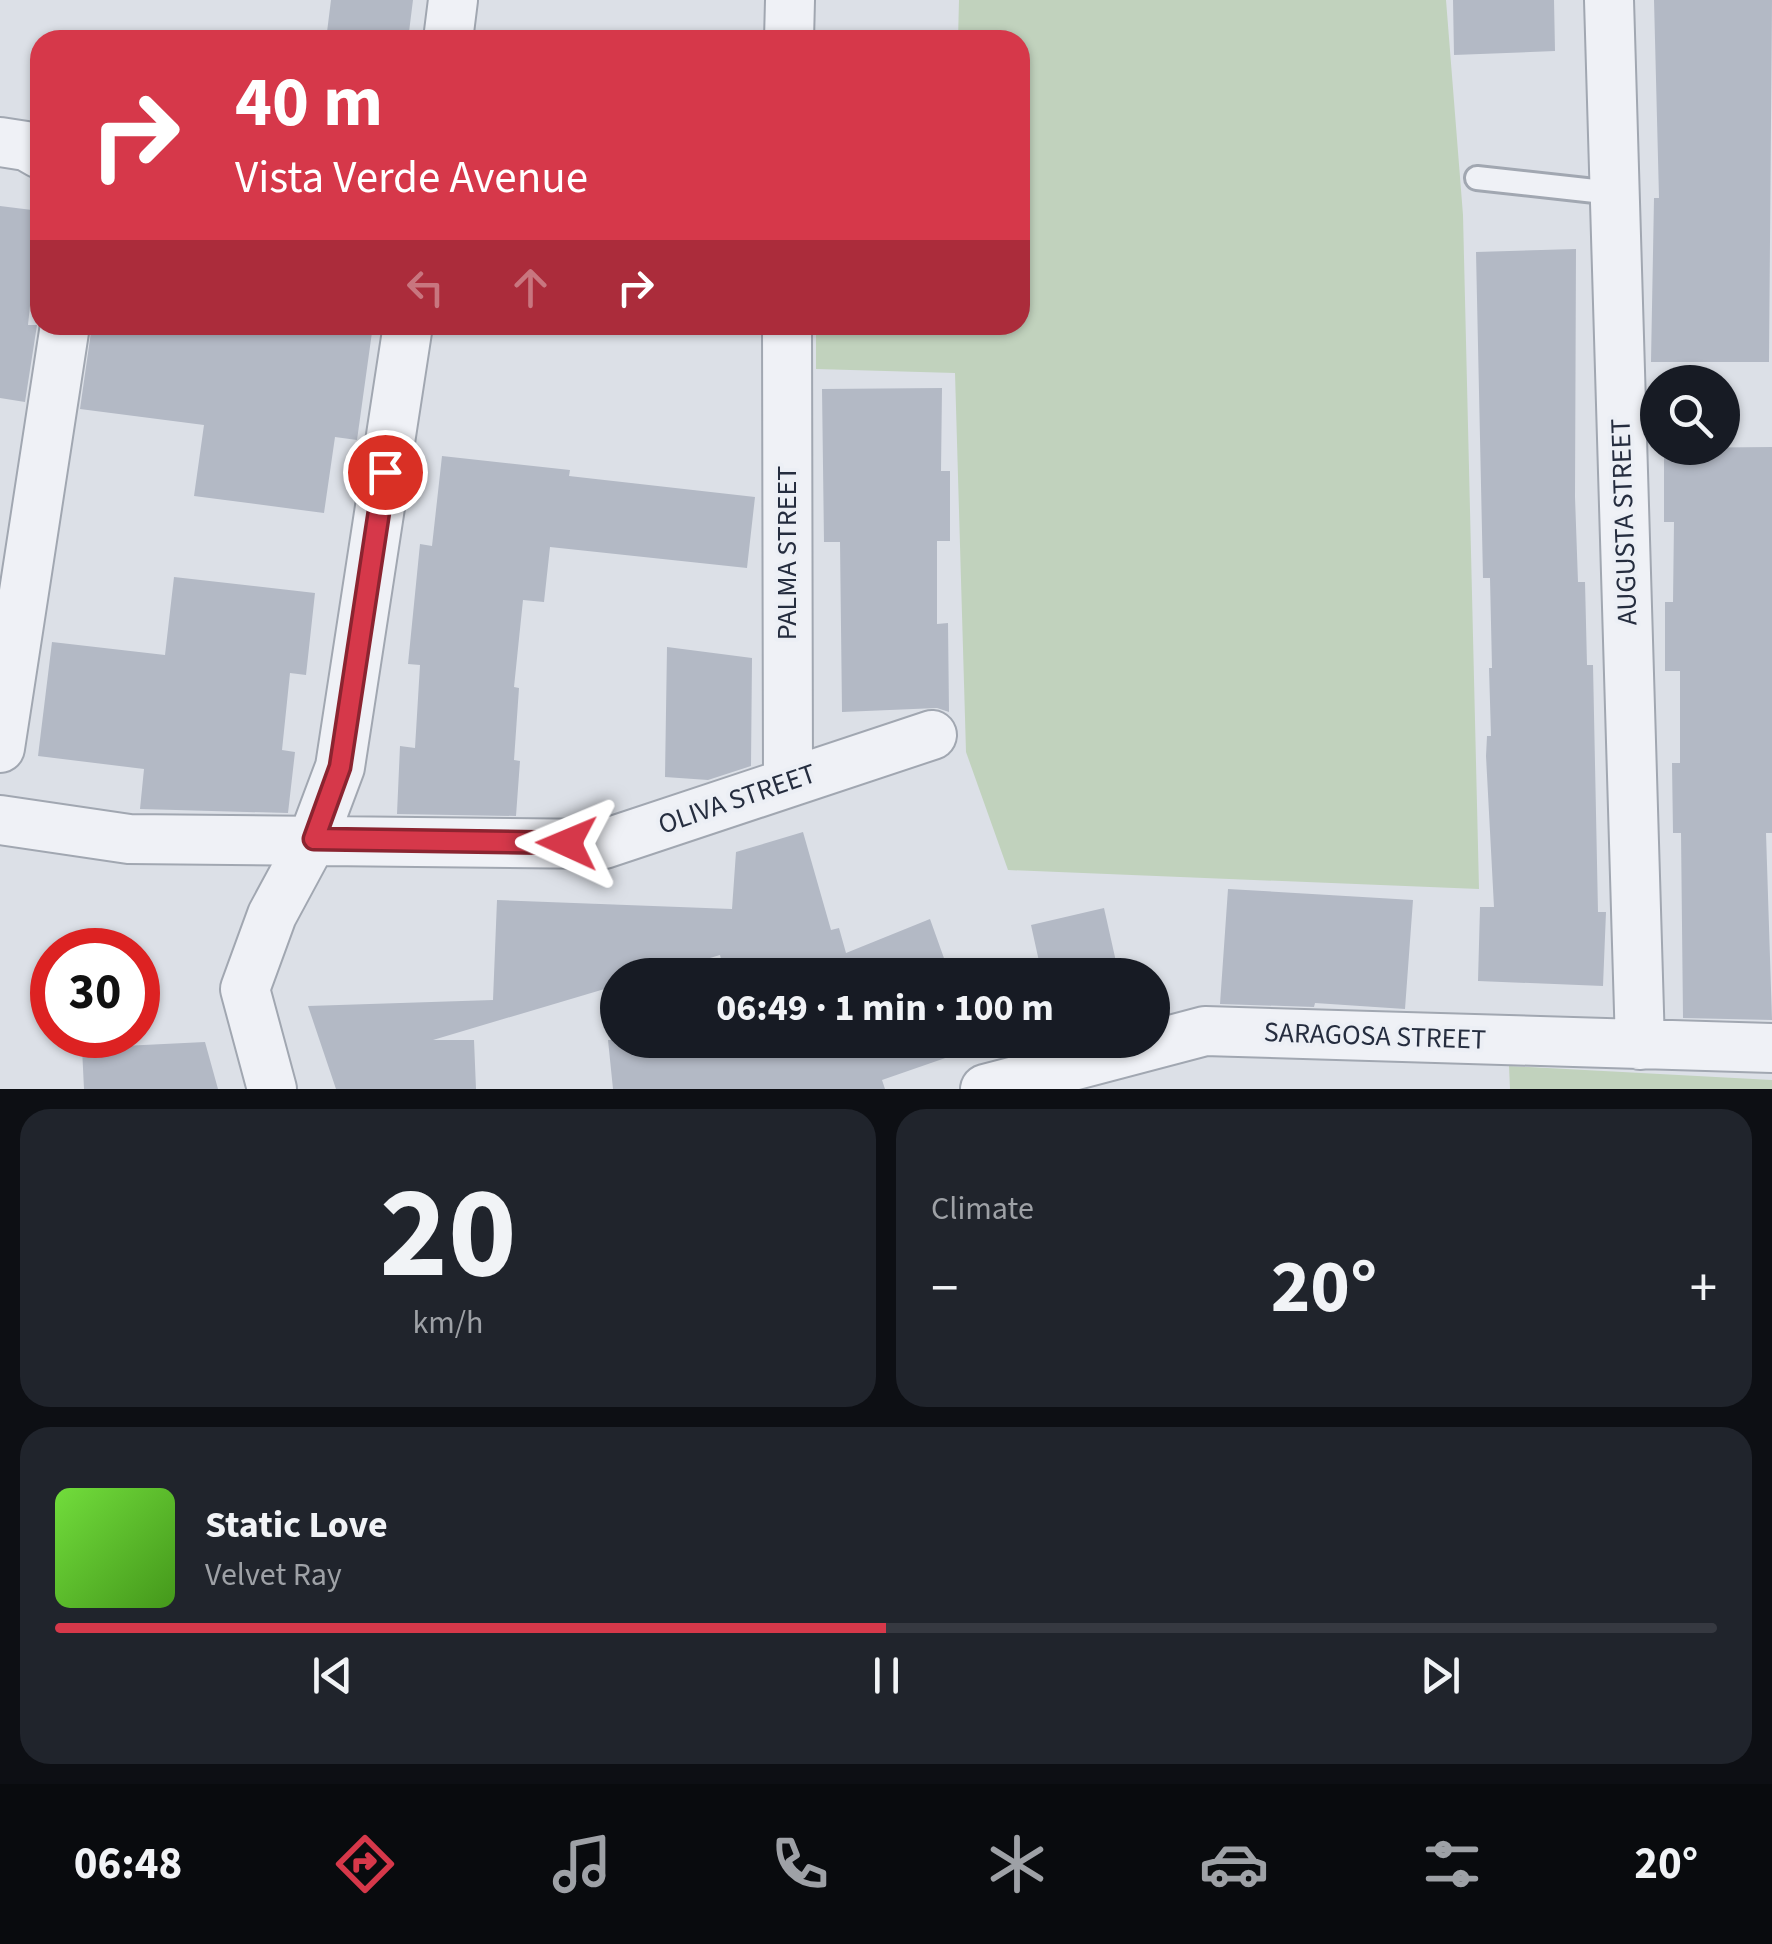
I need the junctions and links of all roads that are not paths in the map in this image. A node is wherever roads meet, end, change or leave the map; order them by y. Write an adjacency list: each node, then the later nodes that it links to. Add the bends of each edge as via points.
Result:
1 (453, 0): 4 (street)
2 (790, 0): 5 (street)
3 (1609, 0): 9 (street, AUGUSTA STREET)
4 (449, 30)
5 (789, 30)
6 (0, 142): 7 (street)
7 (30, 148)
8 (1477, 178): 9 (lane)
9 (1613, 193): 18 (street, AUGUSTA STREET)
10 (63, 335): 14 (street)
11 (406, 335): 17 (street, via 340,767)
12 (787, 335): 15 (street, PALMA STREET)
13 (932, 735): 15 (street, OLIVA STREET)
14 (0, 748)
15 (788, 781): 17 (street, OLIVA STREET, via 604,844)
16 (0, 820): 17 (street, OLIVA STREET, via 129,839)
17 (314, 839): 20 (street, via 272,915 246,989)
18 (1640, 1045): 19 (street, SARAGOSA STREET); 21 (street, SARAGOSA STREET, via 1205,1031)
19 (1772, 1048)
20 (272, 1089)
21 (985, 1089)

